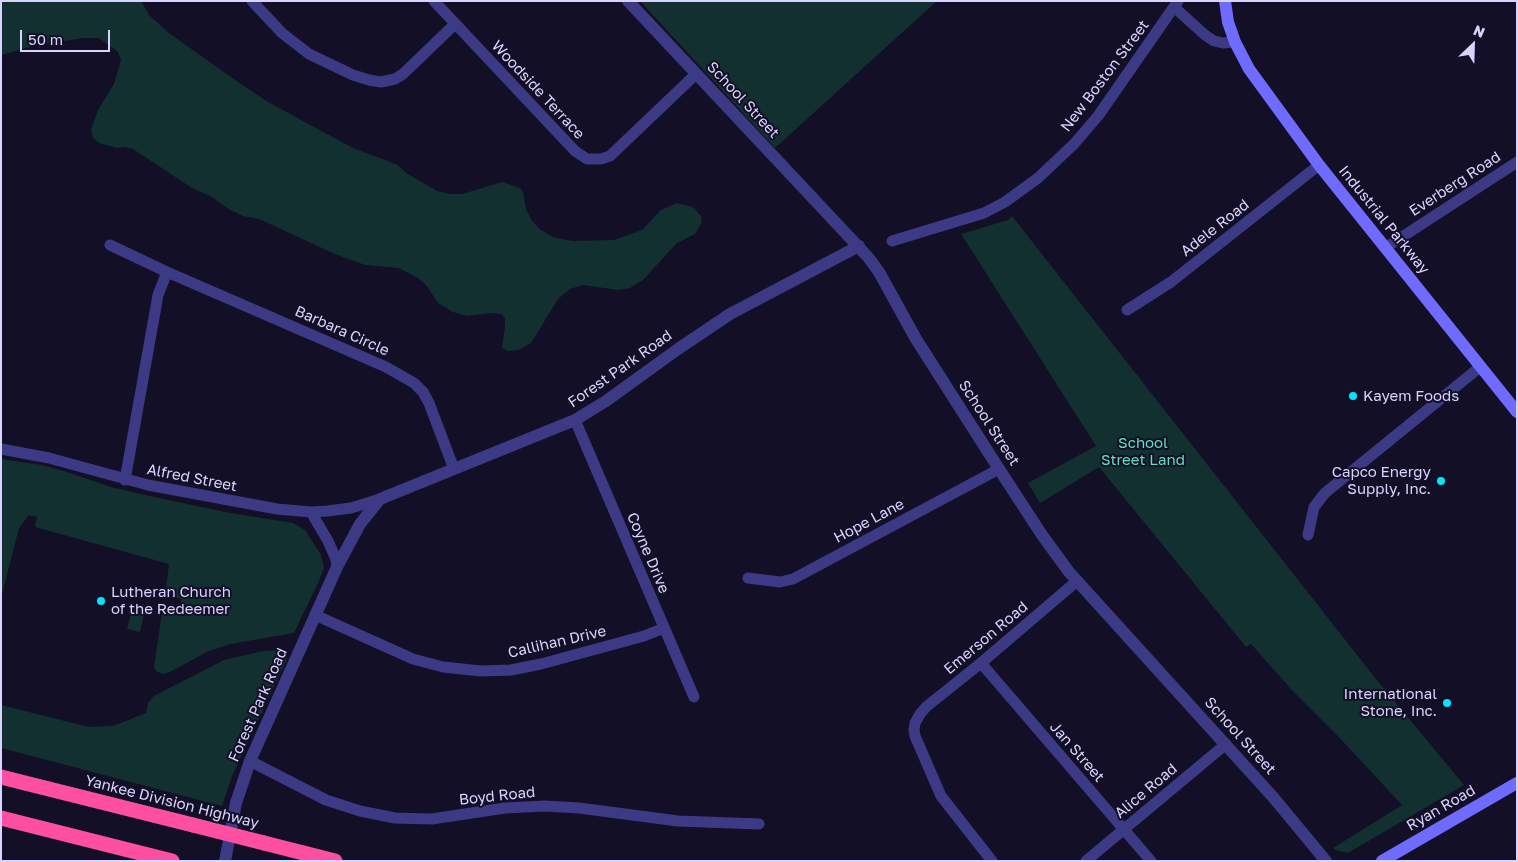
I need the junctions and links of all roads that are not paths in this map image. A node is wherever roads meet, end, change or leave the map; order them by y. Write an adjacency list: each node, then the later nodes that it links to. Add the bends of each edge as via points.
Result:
1 (252, 1): 6 (street, via 282,33 309,54 353,75 381,82 403,74)
2 (434, 1): 6 (street, Woodside Terrace)
3 (628, 1): 8 (street, School Street)
4 (1225, 1): 7 (main road, Industrial Parkway)
5 (1176, 4): 7 (street, via 1214,41); 11 (street, New Boston Street, via 1098,116 1038,178 984,213)
6 (456, 24): 8 (street, Woodside Terrace, via 575,152 592,160 610,156)
7 (1235, 42): 10 (main road, Industrial Parkway, via 1249,69)
8 (696, 74): 13 (street, School Street)
9 (1517, 162): 14 (street, Everberg Road)
10 (1319, 166): 14 (main road, Industrial Parkway); 16 (street, Adele Road, via 1172,282)
11 (892, 241)
12 (110, 245): 15 (street, Barbara Circle)
13 (858, 246): 19 (street, Forest Park Road, via 730,314); 22 (street, School Street, via 879,272 916,339)
14 (1385, 248): 17 (main road, Industrial Parkway)
15 (167, 272): 21 (street, Barbara Circle, via 414,382 429,403); 23 (street, via 158,296)
16 (1127, 310)
17 (1480, 367): 18 (main road, Industrial Parkway); 26 (street, via 1324,493 1314,507)
18 (1517, 412)
19 (575, 420): 21 (street, Forest Park Road); 31 (street, Coyne Drive)
20 (1, 450): 23 (street, Alfred Street, via 49,458)
21 (454, 468): 24 (street, Forest Park Road)
22 (999, 468): 28 (street, Hope Lane, via 793,579 780,582); 29 (street, School Street)
23 (125, 480): 25 (street, Alfred Street, via 186,494)
24 (380, 499): 25 (street, Alfred Street, via 351,508); 27 (street, Forest Park Road, via 360,524)
25 (311, 512): 27 (street, via 328,541)
26 (1308, 535)
27 (336, 567): 30 (street, Forest Park Road)
28 (748, 578)
29 (1077, 582): 32 (street, Emerson Road); 34 (street, School Street)
30 (315, 615): 31 (street, Callihan Drive, via 413,659 442,667 481,671 541,664); 35 (street, Forest Park Road)
31 (664, 628): 33 (street, Coyne Drive)
32 (981, 663): 40 (street, Jan Street); 41 (street, Emerson Road, via 926,707 914,727 941,796)
33 (694, 697)
34 (1226, 744): 40 (street, Alice Road); 47 (street, School Street)
35 (250, 761): 39 (street, Boyd Road, via 326,800 395,818 432,819 505,808 545,806 678,821); 43 (street, Forest Park Road, via 236,803)
36 (1, 778): 44 (highway, Yankee Division Highway, bridge)
37 (1517, 783): 48 (main road, Ryan Road)
38 (1, 818): 42 (highway)
39 (759, 824)
40 (1124, 829): 45 (street, Alice Road); 46 (street, Jan Street)
41 (988, 859)
42 (172, 861)
43 (225, 861)
44 (335, 861)
45 (1086, 861)
46 (1151, 861)
47 (1326, 861)
48 (1382, 861)

